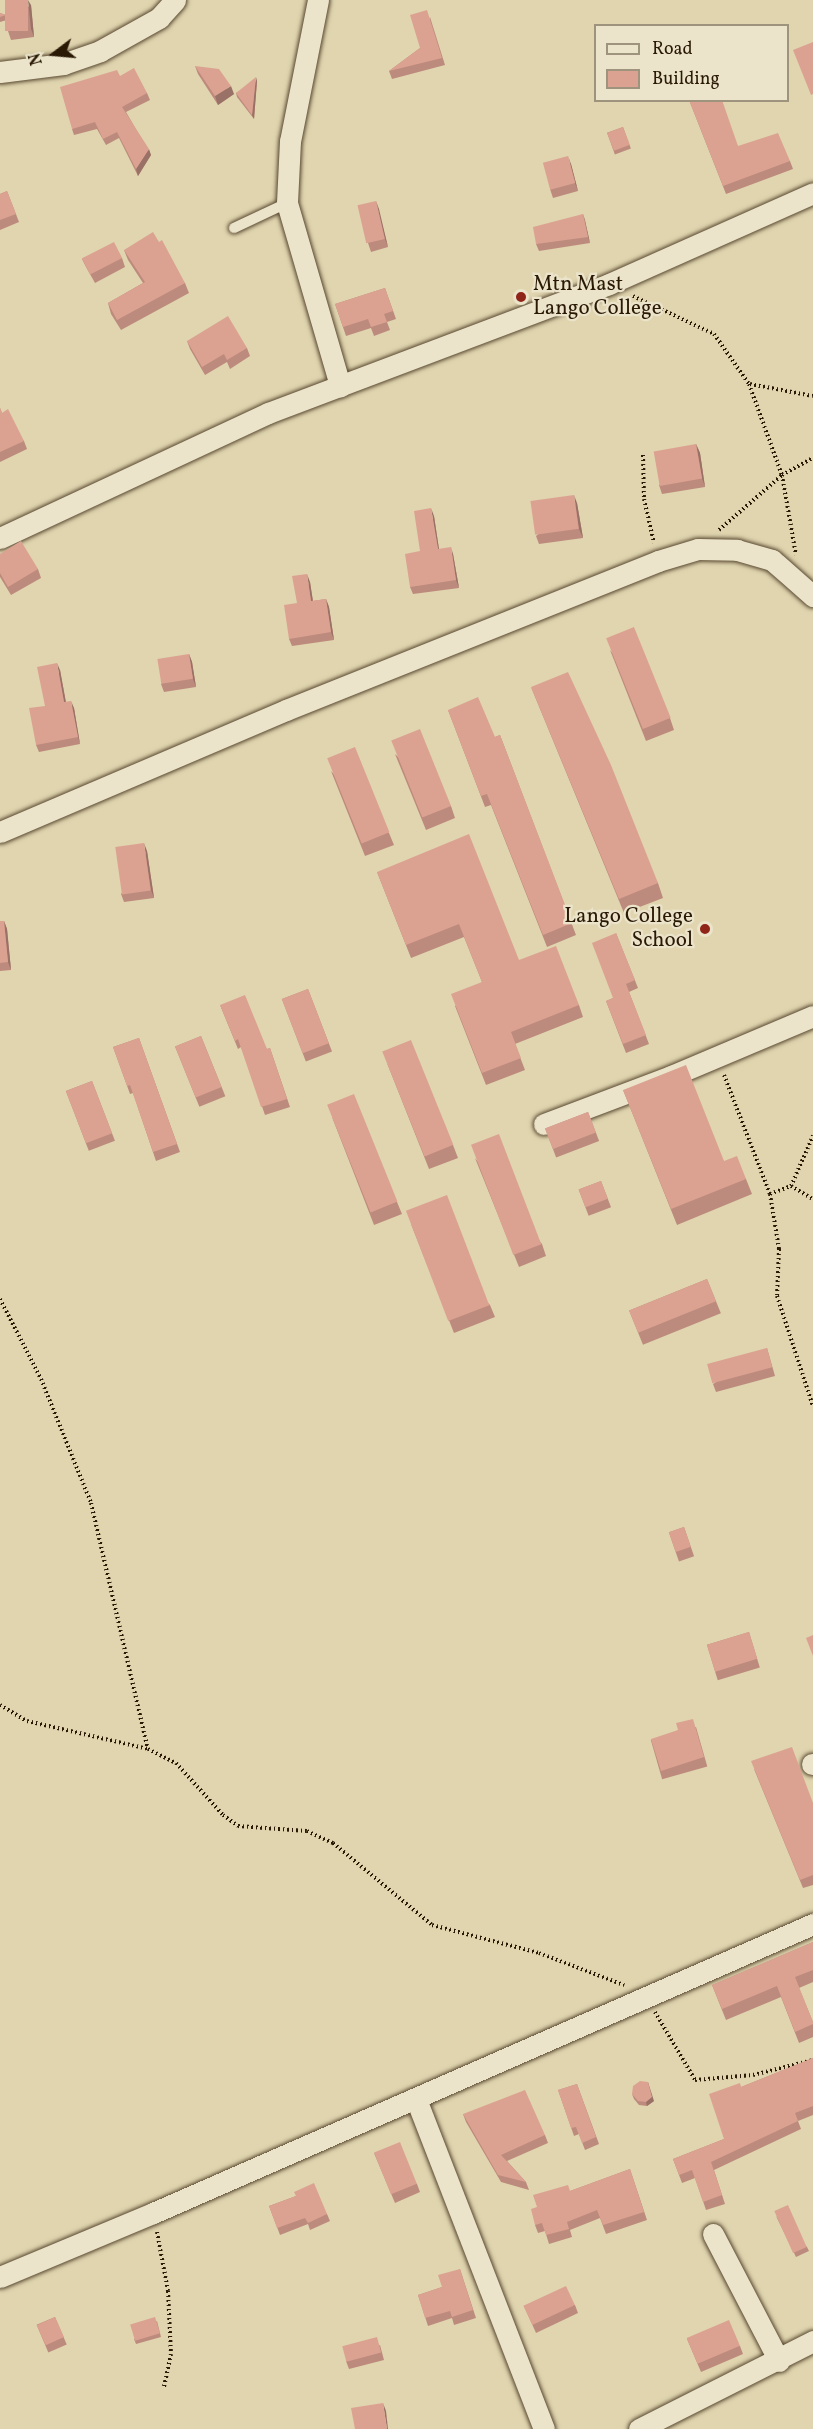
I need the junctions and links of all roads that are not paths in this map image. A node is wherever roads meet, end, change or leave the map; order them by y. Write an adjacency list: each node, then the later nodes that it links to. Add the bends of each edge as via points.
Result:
1 (175, 0): 3 (street, via 159,18 100,51 63,64)
2 (318, 0): 5 (street, via 290,141)
3 (0, 72)
4 (813, 193): 7 (street, via 609,284)
5 (287, 203): 6 (lane); 7 (street)
6 (234, 228)
7 (340, 386): 8 (street, via 268,413)
8 (0, 538)
9 (807, 589): 10 (street, via 772,560 737,550 699,549 658,561 285,710)
10 (0, 832)
11 (813, 1016): 12 (street, via 717,1058)
12 (544, 1124)
13 (813, 1924): 14 (street)
14 (416, 2099): 16 (street); 19 (street)
15 (713, 2234): 18 (street)
16 (0, 2277)
17 (813, 2341): 18 (street)
18 (779, 2361): 20 (street)
19 (544, 2429)
20 (639, 2429)

